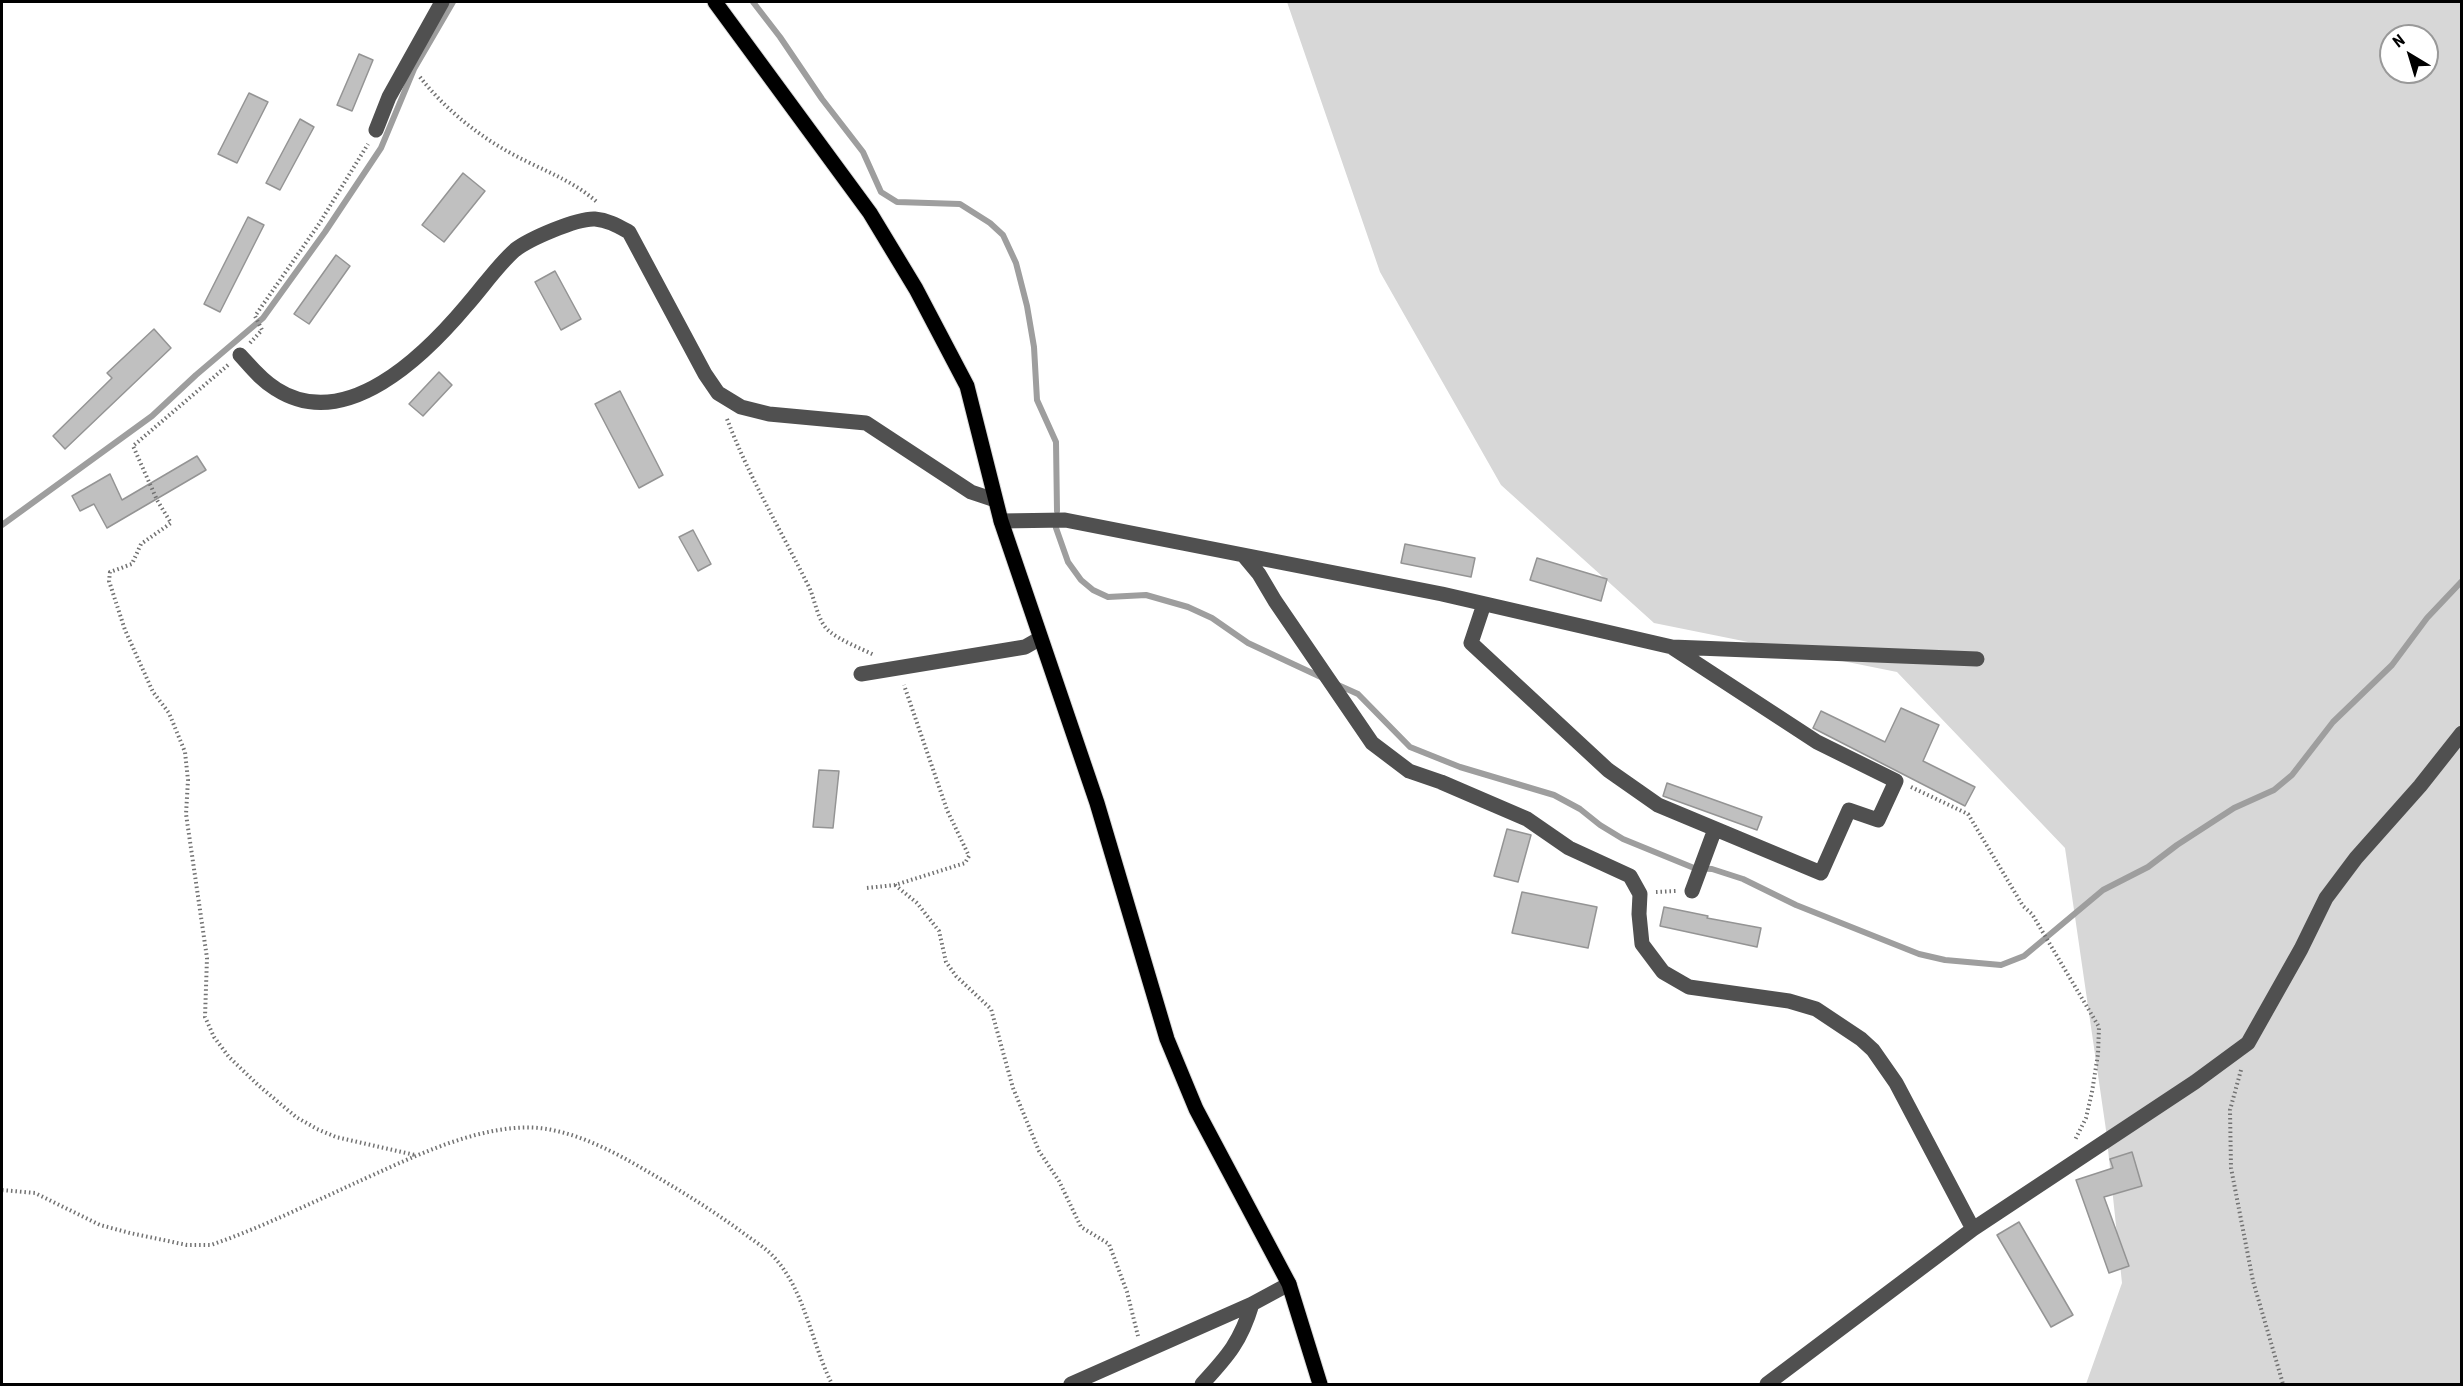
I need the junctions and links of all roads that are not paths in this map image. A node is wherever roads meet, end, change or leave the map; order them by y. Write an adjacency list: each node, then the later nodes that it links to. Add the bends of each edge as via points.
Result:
1 (442, 2): 3 (street, via 388,97)
2 (715, 2): 5 (main road, via 870,213 916,290 967,386)
3 (376, 130)
4 (240, 355): 5 (street, via 264,381 298,399 324,403 354,397 404,369 516,249 543,233 593,219 629,232 718,393 741,406 769,414 866,423 971,492)
5 (995, 500): 6 (main road)
6 (1001, 521): 7 (street, via 1065,520); 9 (main road)
7 (1244, 556): 8 (street); 16 (street, via 1372,743 1390,759 1409,771 1527,819 1569,848 1630,876 1641,894 1642,944 1675,981 1689,987 1789,1001 1816,1009 1873,1050 1896,1083)
8 (1484, 604): 10 (street); 14 (street, via 1471,644 1608,770 1658,805)
9 (1040, 639): 12 (street, via 1025,647); 17 (main road, via 1097,803 1167,1039 1196,1109)
10 (1672, 647): 11 (street); 14 (street, via 1817,742 1896,781 1878,820 1849,810 1821,873)
11 (1977, 659)
12 (861, 674)
13 (2462, 733): 16 (street, via 2326,898 2248,1043)
14 (1715, 829): 15 (street)
15 (1694, 885)
16 (1973, 1229): 22 (street)
17 (1289, 1284): 18 (street); 21 (main road)
18 (1252, 1304): 19 (street); 20 (street, via 1245,1330)
19 (1071, 1384)
20 (1202, 1384)
21 (1320, 1384)
22 (1767, 1384)

